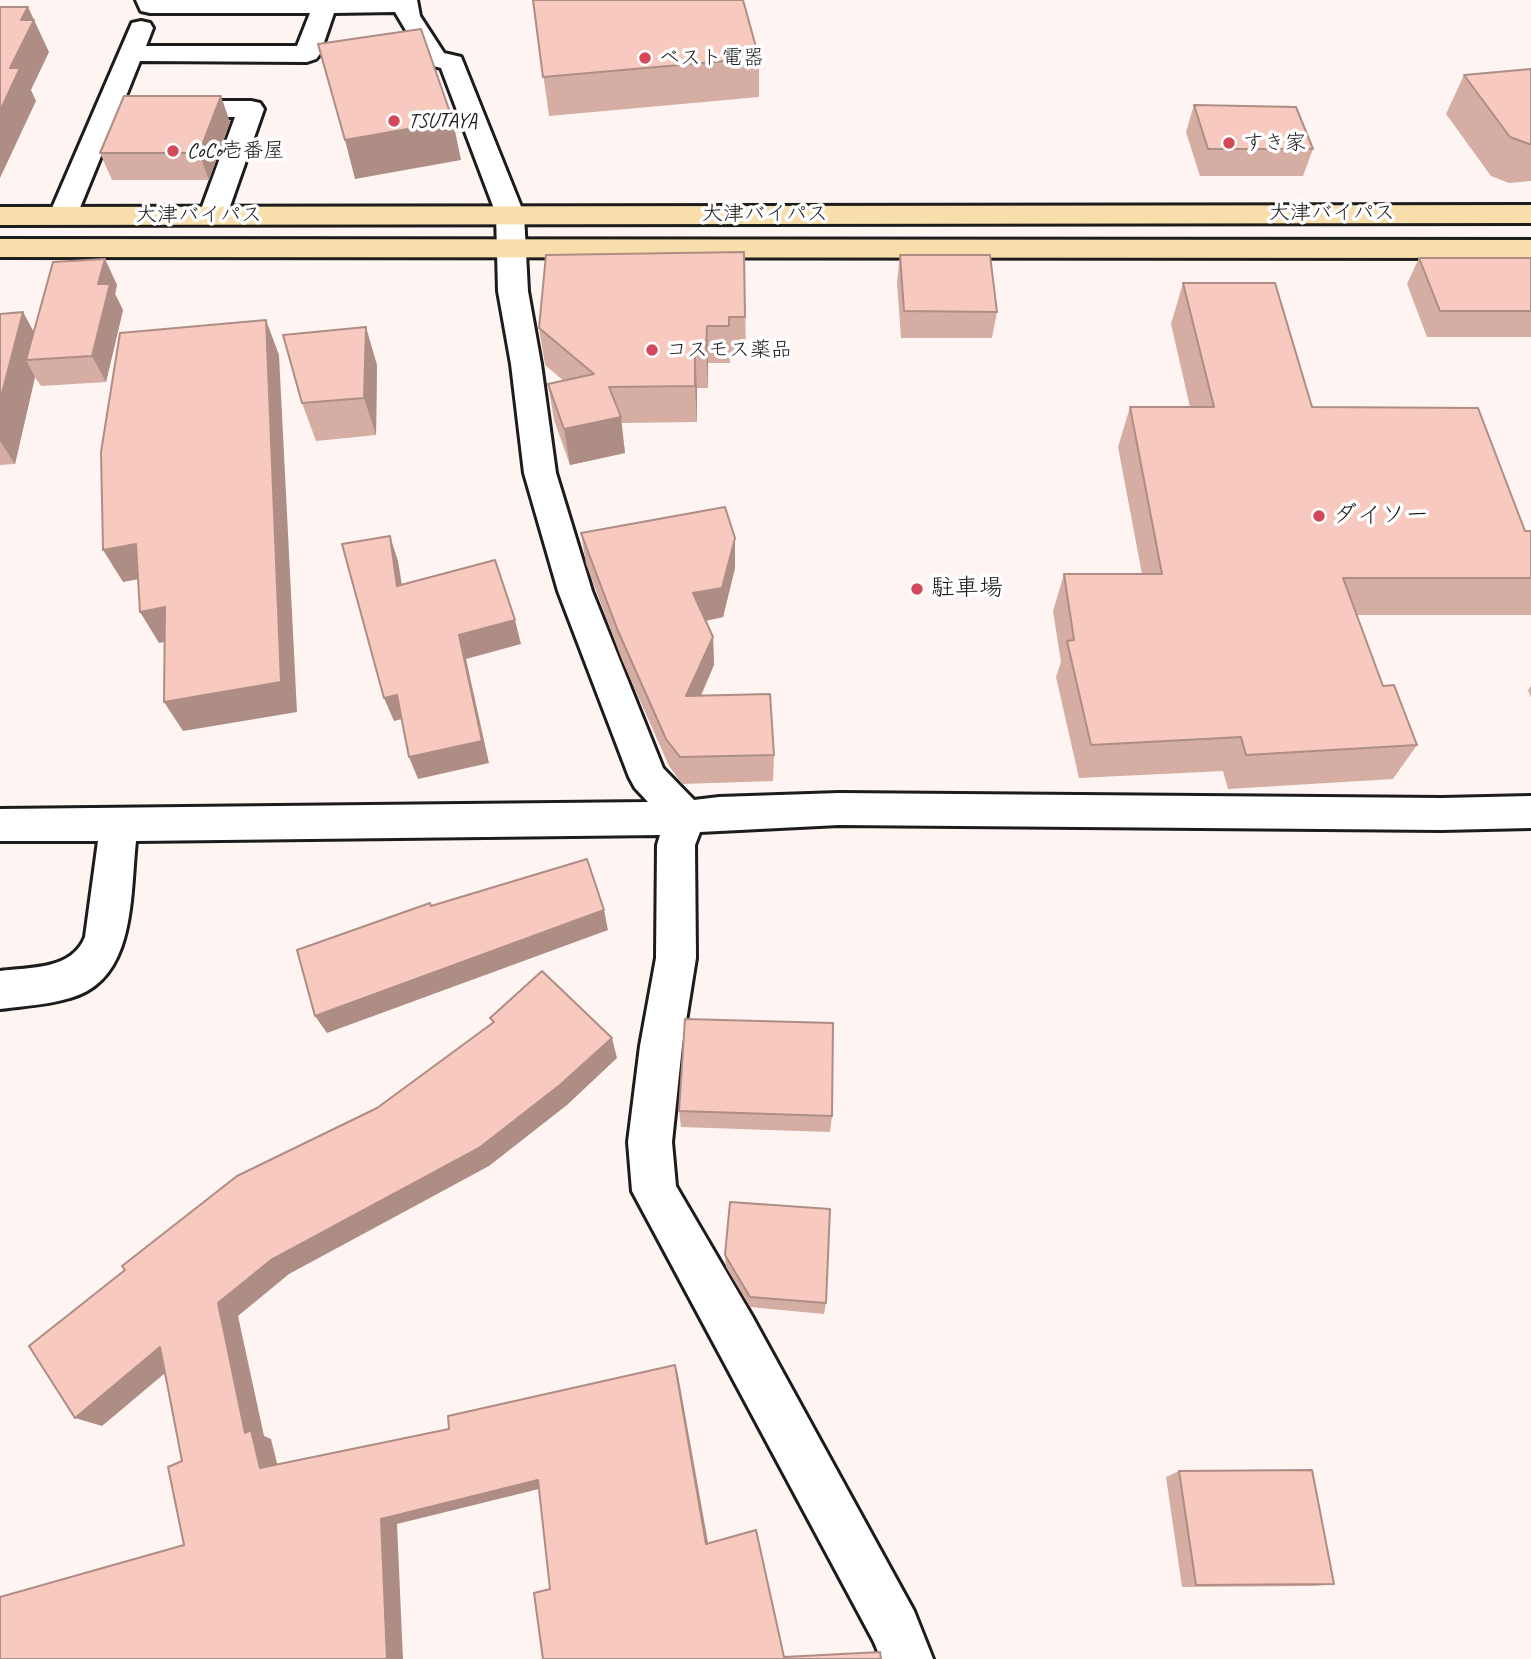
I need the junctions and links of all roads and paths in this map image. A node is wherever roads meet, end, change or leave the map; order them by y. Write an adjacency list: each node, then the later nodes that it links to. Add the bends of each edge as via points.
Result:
1 (406, 2): 3 (street); 6 (street, via 408,16 435,59 452,62)
2 (149, 3): 3 (street); 4 (street)
3 (325, 5): 4 (street, via 307,54)
4 (131, 53): 5 (street)
5 (108, 109): 8 (street); 9 (street, via 251,109)
6 (510, 214): 7 (highway, 大津バイパス); 9 (highway, 大津バイパス); 12 (street)
7 (1531, 214)
8 (63, 215): 9 (highway, 大津バイパス); 10 (highway, 大津バイパス)
9 (213, 215)
10 (0, 216)
11 (0, 248): 12 (highway, 大津バイパス)
12 (511, 248): 13 (highway, 大津バイパス); 15 (street, via 513,291 540,473 575,591 648,777)
13 (1531, 249)
14 (1531, 812): 15 (street, via 839,809)
15 (685, 817): 16 (street); 19 (street, via 676,845 676,958 650,1142 654,1191 896,1629)
16 (119, 824): 17 (street); 18 (street, via 105,937 95,962 69,980)
17 (0, 825)
18 (0, 990)
19 (907, 1659)

